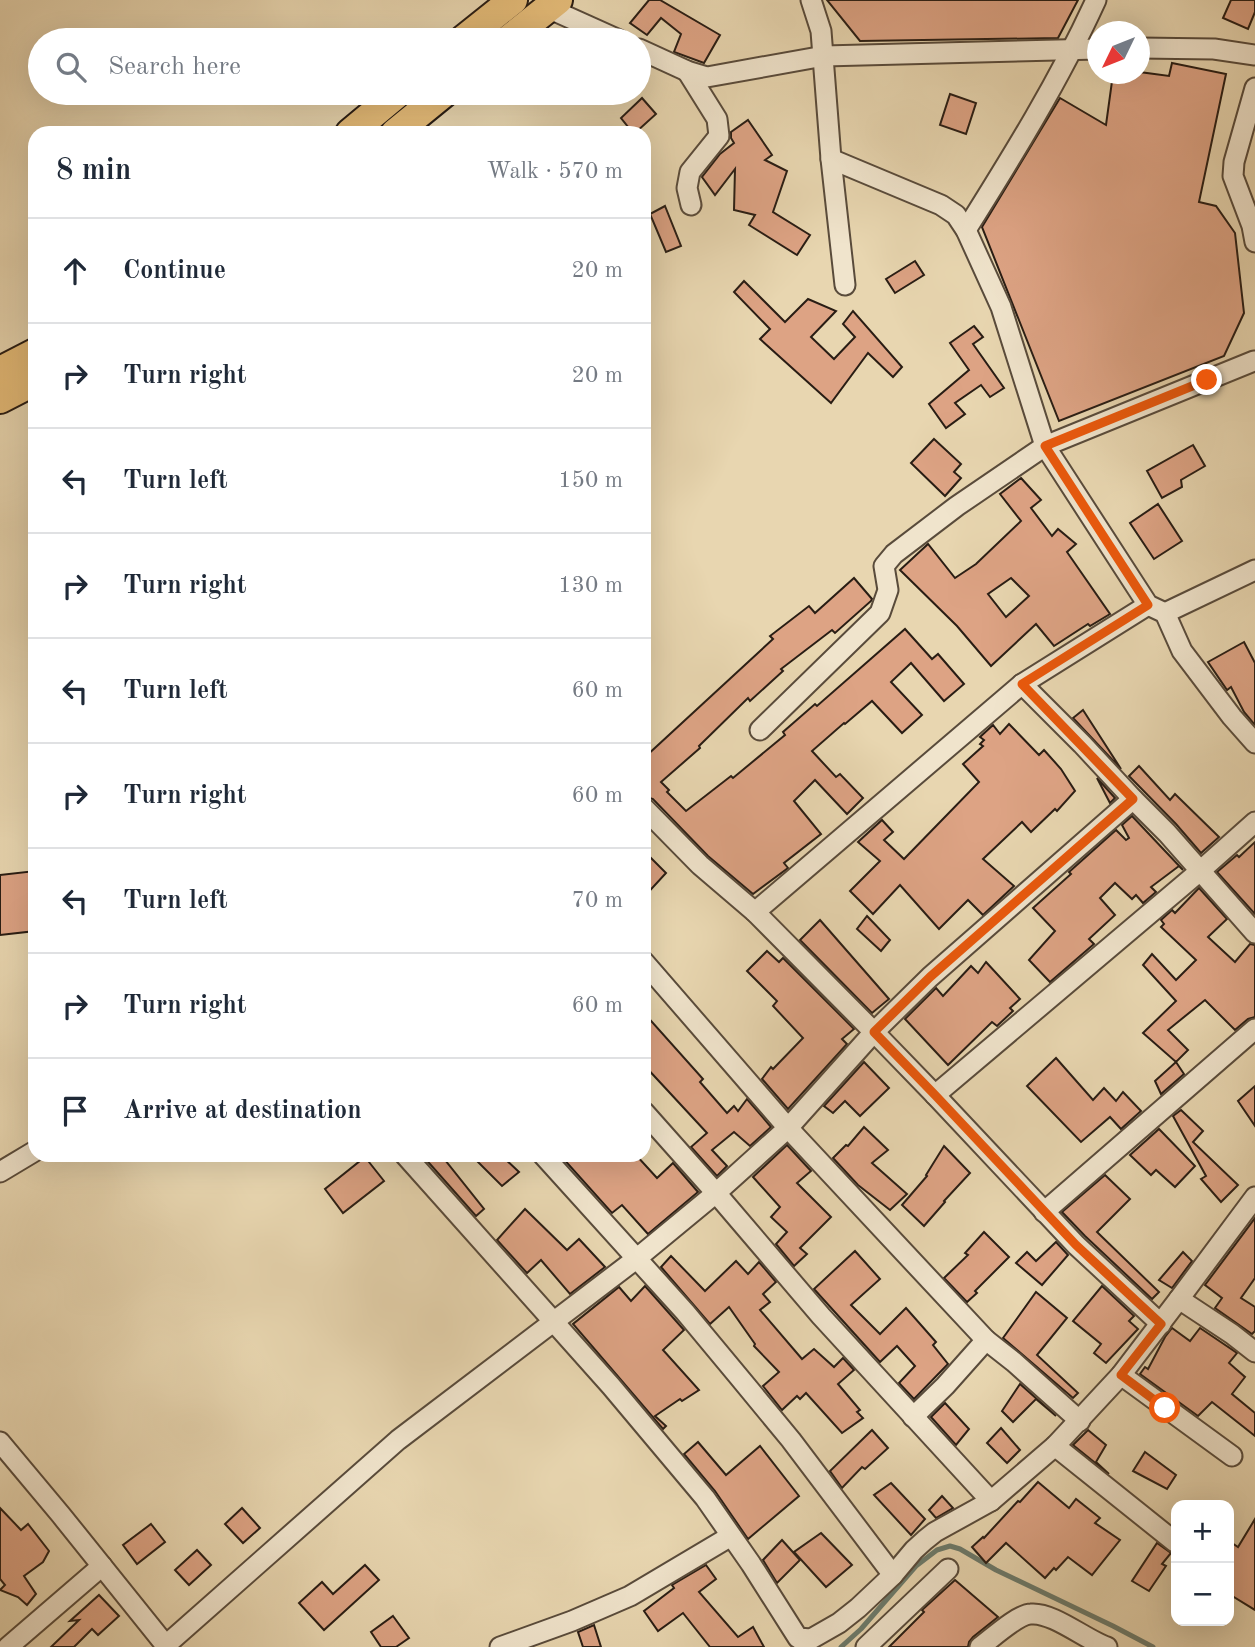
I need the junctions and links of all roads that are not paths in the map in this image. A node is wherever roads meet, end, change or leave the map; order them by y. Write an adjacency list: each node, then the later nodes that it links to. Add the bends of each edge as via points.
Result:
1 (513, 0): 5 (highway)
2 (811, 0): 13 (street)
3 (1096, 0): 10 (street)
4 (553, 4): 6 (highway); 7 (street)
5 (478, 28)
6 (524, 28)
7 (597, 28)
8 (1150, 48): 12 (street)
9 (1087, 50): 10 (street)
10 (1073, 51): 13 (street); 22 (street)
11 (651, 54): 14 (street)
12 (1255, 55)
13 (824, 56): 14 (street, via 707,77); 20 (street)
14 (687, 71): 21 (street, via 717,120 719,136 690,172)
15 (1255, 88): 23 (street, via 1233,176)
16 (384, 105): 18 (highway)
17 (429, 105): 19 (highway)
18 (358, 126)
19 (404, 126)
20 (831, 159): 22 (street, via 941,205 956,215); 24 (street)
21 (691, 205)
22 (966, 230): 30 (street, via 1001,307)
23 (1255, 242)
24 (845, 285)
25 (28, 357): 27 (highway)
26 (1254, 359): 30 (street)
27 (0, 371)
28 (28, 385): 29 (highway)
29 (0, 398)
30 (1045, 446): 32 (street); 34 (street, via 894,554 884,566 888,590 880,613)
31 (1255, 570): 32 (street)
32 (1156, 609): 33 (street); 35 (street, via 1182,651)
33 (1022, 684): 36 (street); 40 (street)
34 (760, 730)
35 (1255, 743)
36 (1133, 799): 39 (street); 44 (street)
37 (651, 815): 40 (street)
38 (1255, 822): 39 (street)
39 (1200, 871): 41 (street); 45 (street)
40 (755, 912): 44 (street)
41 (1255, 933)
42 (651, 970): 47 (street)
43 (1255, 1030): 54 (street)
44 (874, 1032): 45 (street); 47 (street)
45 (935, 1095): 54 (street)
46 (651, 1120): 52 (street)
47 (788, 1128): 52 (street); 59 (street)
48 (28, 1155): 51 (street)
49 (411, 1162): 57 (street)
50 (549, 1162): 55 (street)
51 (0, 1172)
52 (716, 1193): 55 (street); 62 (street)
53 (1255, 1197): 56 (street)
54 (1044, 1212): 58 (street)
55 (636, 1259): 57 (street); 72 (street, via 792,1440)
56 (1179, 1300): 58 (street); 60 (street)
57 (553, 1322): 68 (street, via 705,1498); 73 (street, via 398,1440)
58 (1161, 1324): 61 (street)
59 (986, 1340): 62 (street); 63 (street)
60 (1255, 1352)
61 (1121, 1375): 63 (street); 66 (street)
62 (913, 1417): 67 (street)
63 (1080, 1421): 65 (street)
64 (0, 1442): 70 (street)
65 (1055, 1446): 67 (street); 69 (street)
66 (1232, 1457)
67 (991, 1501): 72 (street, via 935,1532)
68 (731, 1536): 72 (street, via 798,1638 811,1639 839,1623); 75 (street, via 630,1597)
69 (1171, 1539)
70 (102, 1566): 73 (street); 74 (street)
71 (948, 1569): 76 (street)
72 (893, 1575)
73 (166, 1646)
74 (8, 1647)
75 (500, 1647)
76 (866, 1647)
77 (980, 1647): 78 (street, via 1030,1613 1048,1617)
78 (1107, 1647)

